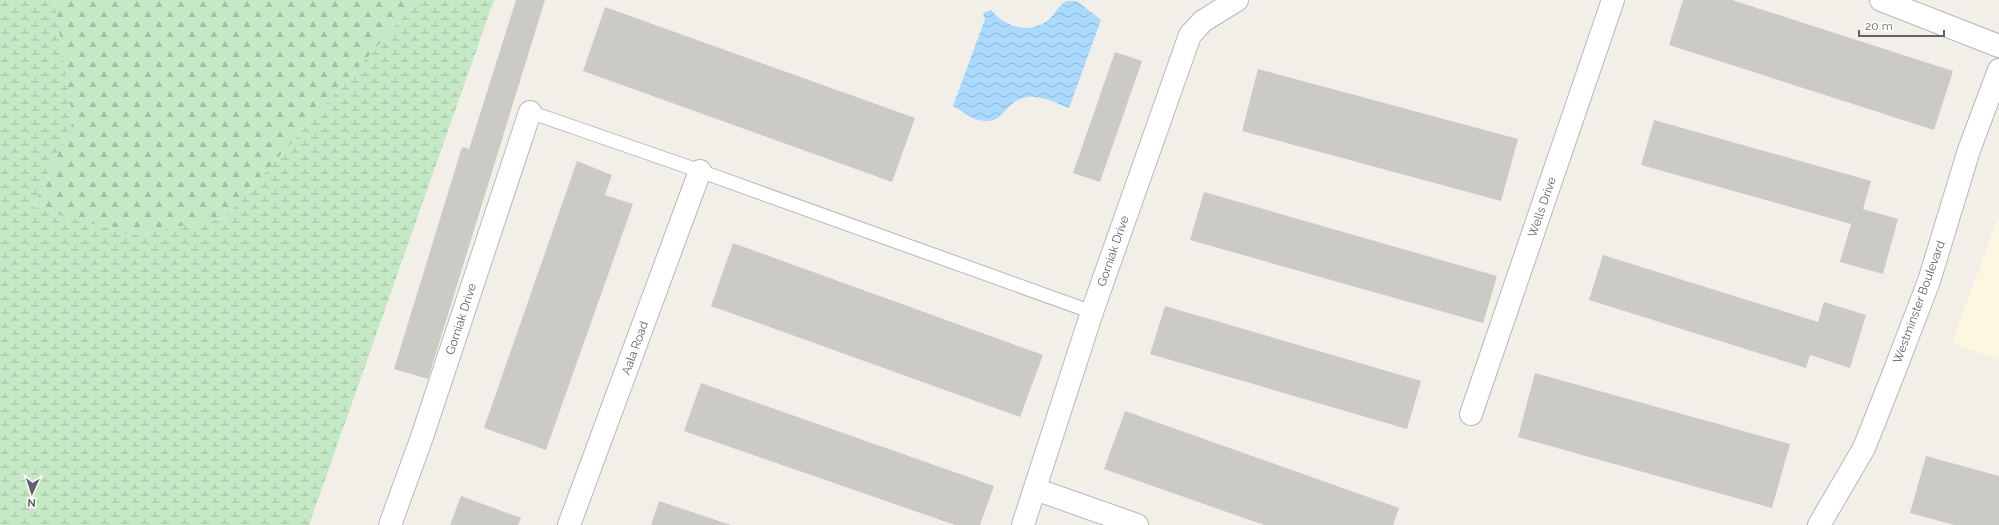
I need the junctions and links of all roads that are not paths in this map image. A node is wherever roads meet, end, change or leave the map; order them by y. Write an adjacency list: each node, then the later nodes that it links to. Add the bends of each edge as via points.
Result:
1 (1237, 0): 8 (street, Gorniak Drive, via 1203,21 1190,35)
2 (1613, 0): 9 (street, Wells Drive)
3 (1881, 0): 4 (street)
4 (1999, 46)
5 (1999, 70): 15 (street, Westminster Boulevard, via 1969,150 1929,281 1864,448)
6 (530, 112): 7 (lane); 11 (street, Gorniak Drive)
7 (700, 171): 8 (lane); 12 (street, Aala Road)
8 (1092, 312): 10 (street, Gorniak Drive)
9 (1471, 414)
10 (1035, 489): 13 (street, Gorniak Drive); 14 (street)
11 (390, 525)
12 (569, 525)
13 (1023, 525)
14 (1137, 525)
15 (1819, 525)

